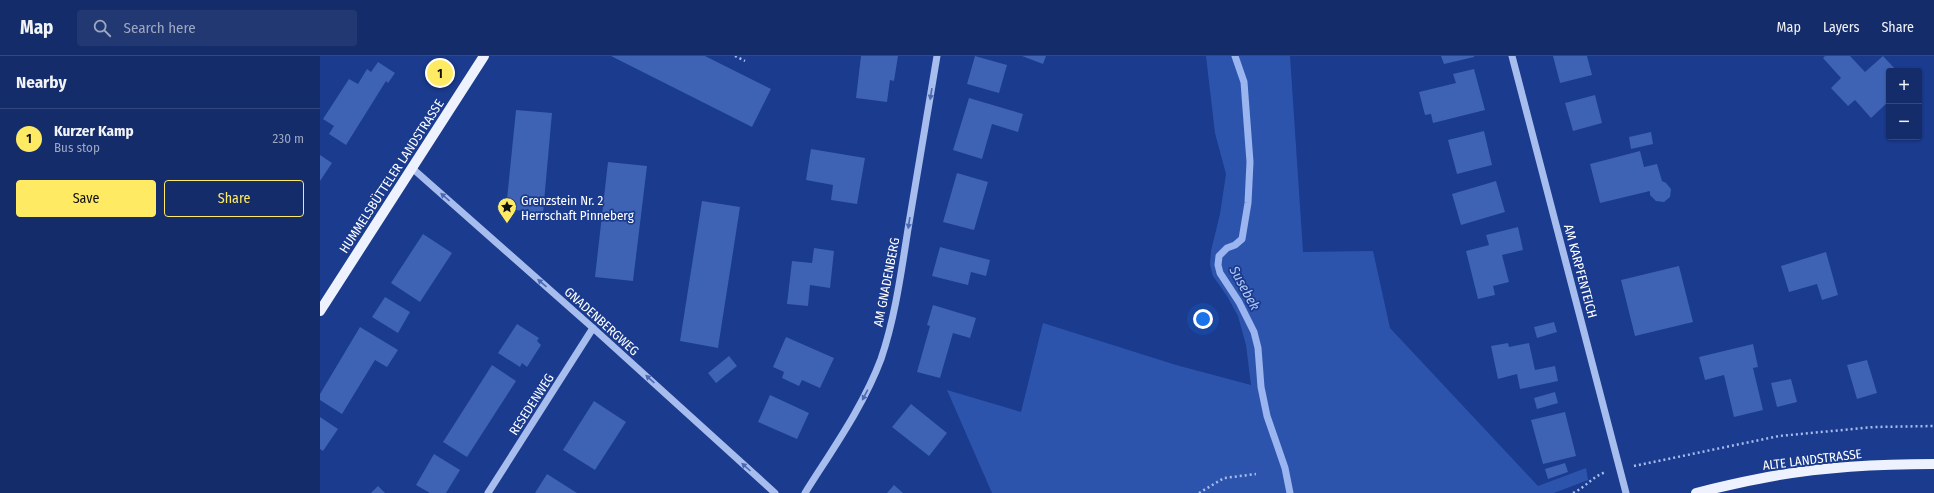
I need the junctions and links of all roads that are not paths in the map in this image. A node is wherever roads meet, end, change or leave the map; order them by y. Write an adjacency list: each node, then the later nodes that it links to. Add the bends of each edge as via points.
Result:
1 (484, 56): 4 (main road, HUMMELSBÜTTELER LANDSTRASSE)
2 (937, 56): 10 (street, AM GNADENBERG, one-way to 10, via 900,279 881,359 867,392)
3 (1512, 56): 11 (street, AM KARPFENTEICH)
4 (412, 168): 5 (main road, HUMMELSBÜTTELER LANDSTRASSE); 6 (street, GNADENBERGWEG, one-way to 4)
5 (320, 311)
6 (593, 328): 8 (street, RESEDENWEG); 9 (street, GNADENBERGWEG, one-way to 6)
7 (1934, 464): 12 (main road, ALTE LANDSTRASSE, via 1881,464 1833,468 1759,478)
8 (488, 493)
9 (775, 493)
10 (804, 493)
11 (1626, 493)
12 (1696, 493)

